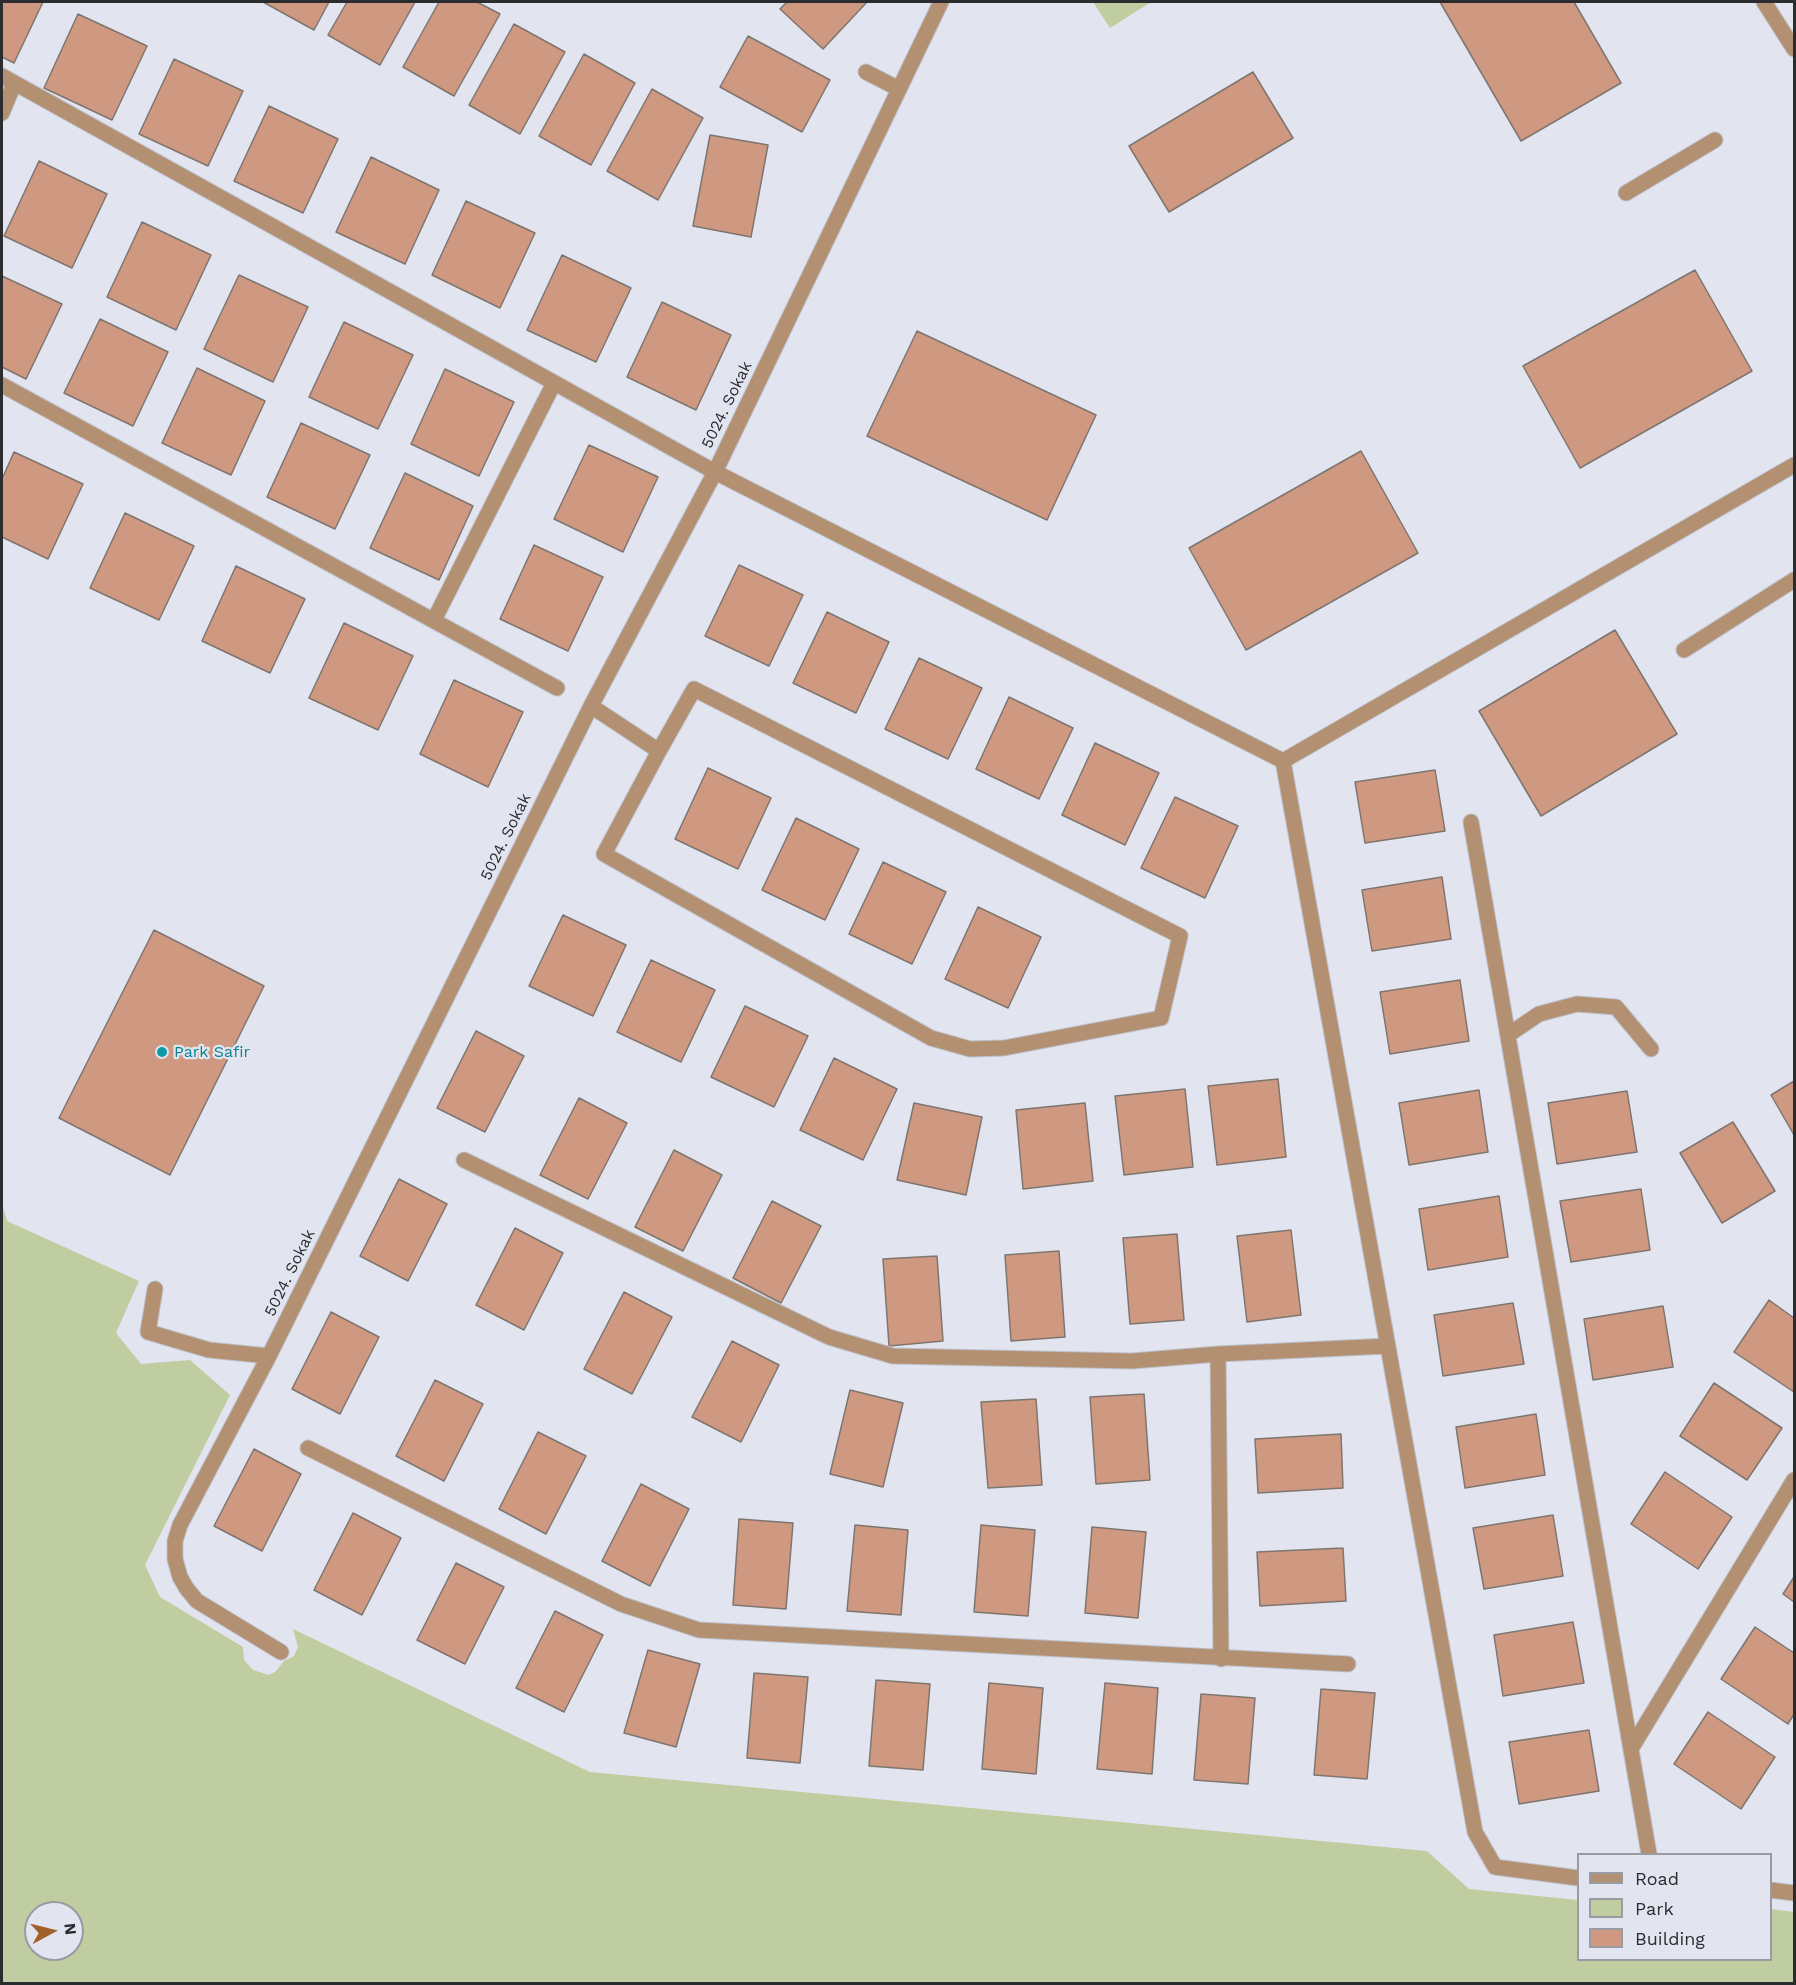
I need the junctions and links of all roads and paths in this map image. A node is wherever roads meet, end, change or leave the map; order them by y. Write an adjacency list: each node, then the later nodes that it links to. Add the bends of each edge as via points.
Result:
1 (941, 2): 6 (street, 5024. Sokak)
2 (1764, 2): 3 (street)
3 (1794, 49)
4 (866, 72): 6 (street)
5 (8, 80): 7 (street); 10 (street)
6 (899, 89): 13 (street, 5024. Sokak)
7 (2, 113)
8 (1715, 140): 9 (street)
9 (1626, 193)
10 (554, 383): 13 (street); 15 (street)
11 (2, 385): 15 (street)
12 (1794, 465): 20 (street)
13 (715, 472): 18 (street, 5024. Sokak); 20 (street)
14 (1794, 580): 16 (street)
15 (434, 620): 17 (street)
16 (1684, 650)
17 (557, 688)
18 (591, 706): 19 (street); 28 (street, 5024. Sokak)
19 (659, 751): 19 (street, via 694,689 1180,936 1161,1018 1004,1048 970,1049 931,1038 604,854)
20 (1284, 760): 26 (street)
21 (1471, 822): 22 (street)
22 (1508, 1035): 23 (street, via 1539,1014 1568,1006 1616,1007); 34 (street)
23 (1652, 1049)
24 (464, 1160): 27 (street, via 830,1337 893,1356 1132,1361)
25 (155, 1289): 28 (street, via 147,1332 209,1350)
26 (1388, 1346): 27 (street); 36 (street, via 1475,1832 1495,1867)
27 (1218, 1354): 32 (street)
28 (269, 1356): 31 (street, 5024. Sokak, via 186,1511 175,1541 175,1559 180,1577 197,1601)
29 (308, 1448): 32 (street, via 621,1604 699,1630)
30 (1794, 1480): 34 (street)
31 (281, 1652)
32 (1221, 1659): 33 (street)
33 (1347, 1664)
34 (1632, 1747): 35 (street)
35 (1649, 1853)
36 (1577, 1878)
37 (1772, 1890): 38 (street)
38 (1794, 1893)

